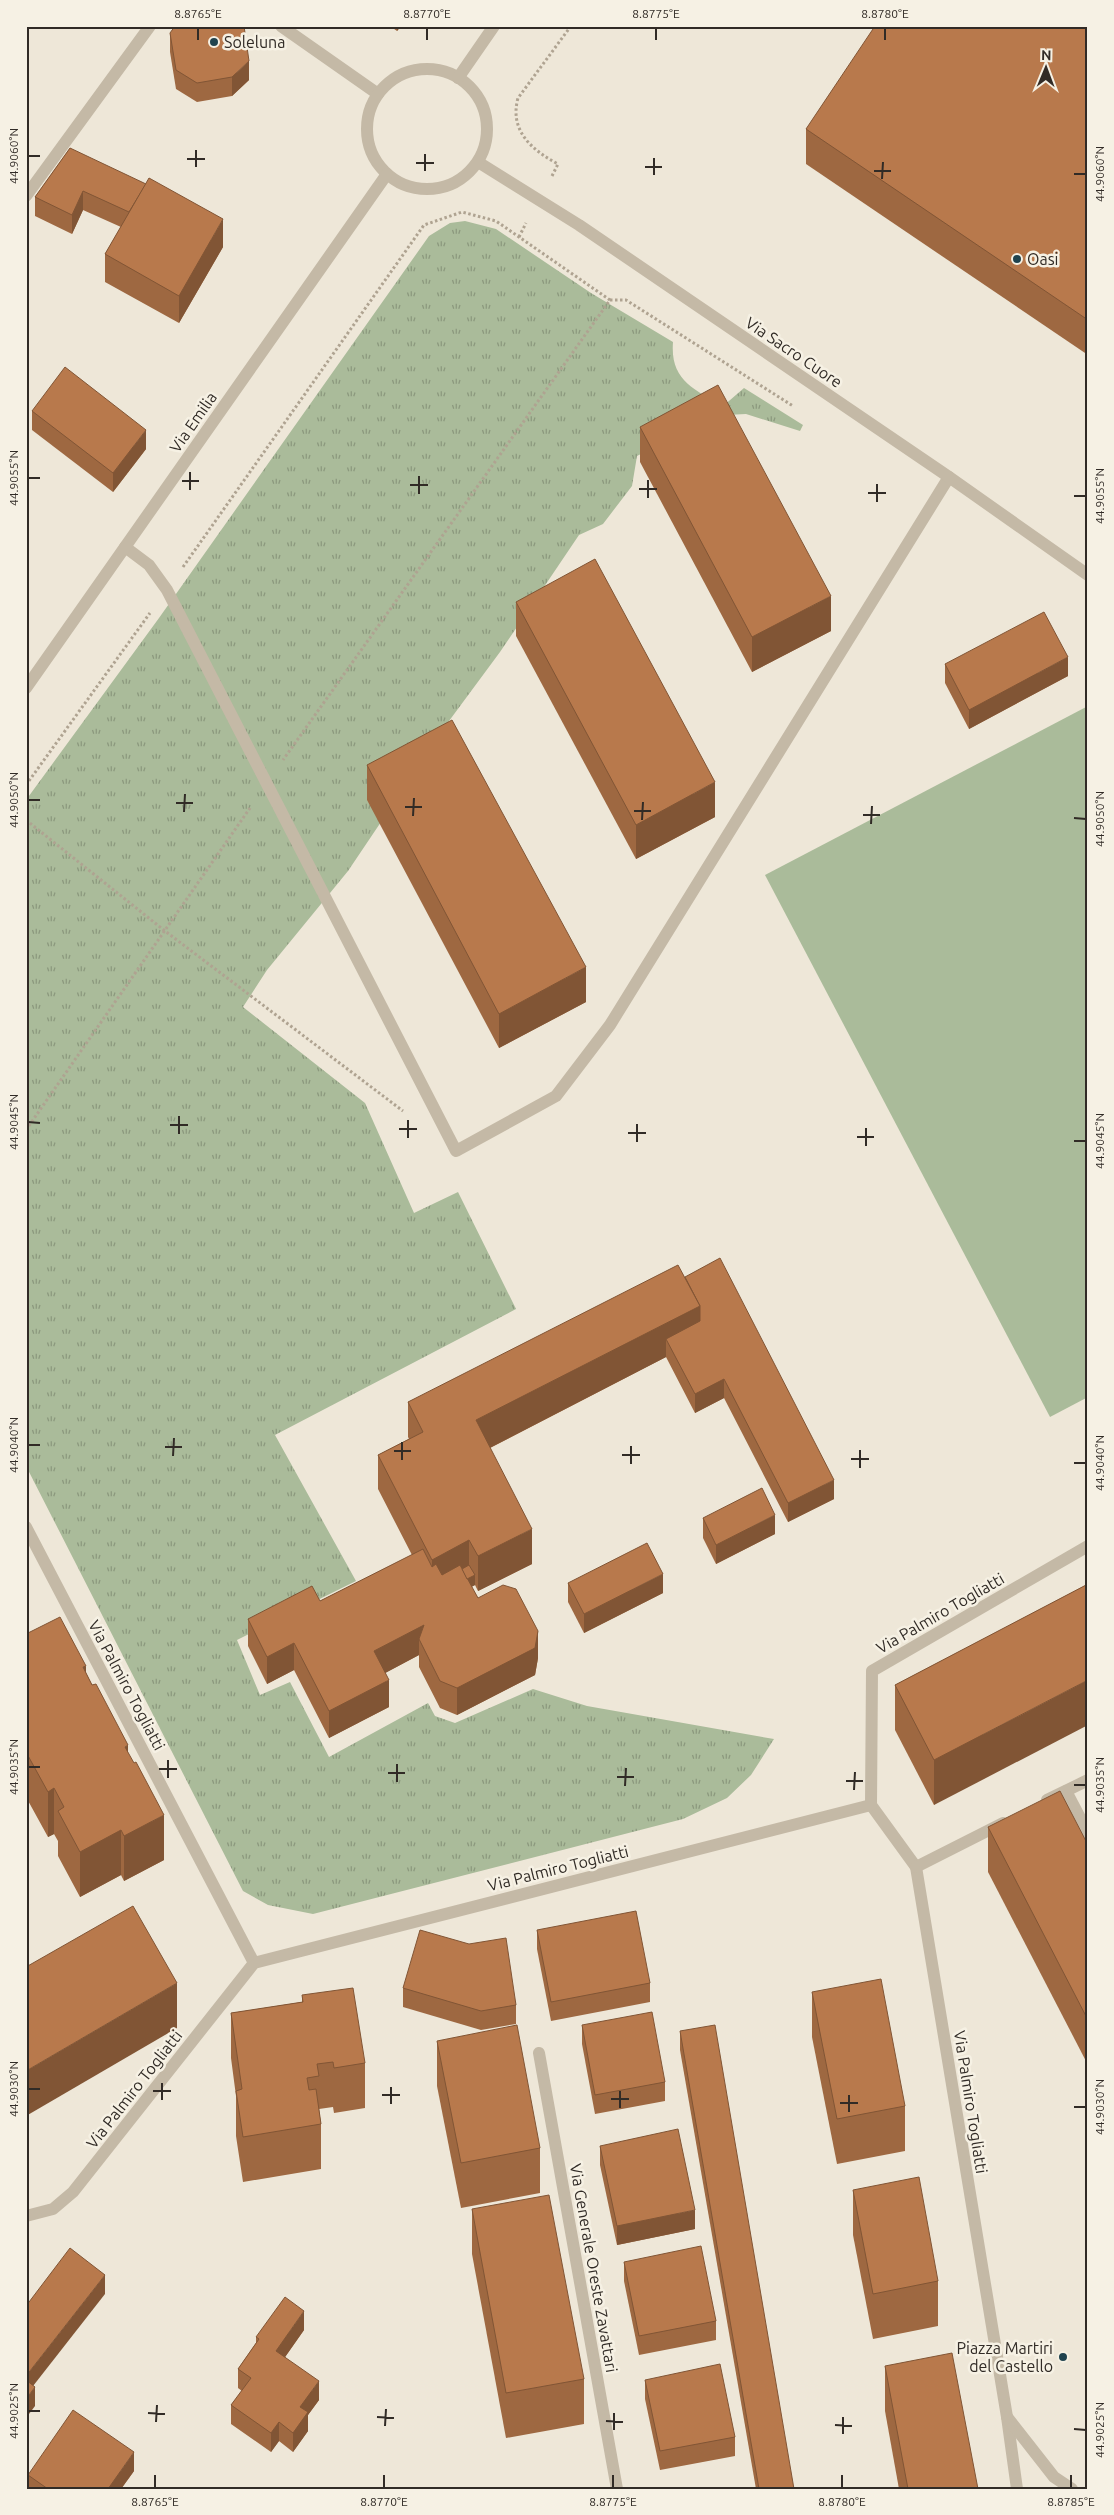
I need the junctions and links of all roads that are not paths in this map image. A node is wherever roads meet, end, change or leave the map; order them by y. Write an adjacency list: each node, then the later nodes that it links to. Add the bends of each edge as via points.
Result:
1 (150, 26): 8 (street)
2 (281, 26): 5 (street)
3 (494, 26): 4 (street)
4 (458, 78): 5 (street, via 442,71 424,69 390,81); 6 (street, via 473,90 484,106 488,125 486,144)
5 (378, 94): 7 (street, via 370,110 368,144 375,161)
6 (478, 162): 7 (street, via 467,176 435,189 401,184); 9 (street, Via Sacro Cuore, via 579,225)
7 (387, 174): 10 (street, Via Emilia)
8 (26, 196)
9 (949, 477): 10 (street, via 610,1025 556,1096 456,1151 167,590 148,565); 11 (street, Via Sacro Cuore)
10 (125, 547): 12 (street, Via Emilia)
11 (1088, 575)
12 (26, 688)
13 (26, 1528): 22 (street, Via Palmiro Togliatti)
14 (1088, 1546): 18 (street, Via Palmiro Togliatti, via 872,1671)
15 (1088, 1780): 16 (street)
16 (1066, 1791): 17 (street); 20 (street)
17 (1040, 1804)
18 (871, 1805): 21 (street, Via Palmiro Togliatti); 22 (street, Via Palmiro Togliatti)
19 (1013, 1818): 21 (street)
20 (1088, 1833)
21 (916, 1867): 25 (street, Via Palmiro Togliatti)
22 (254, 1963): 24 (street, Via Palmiro Togliatti, via 73,2192 53,2209)
23 (539, 2053): 26 (street, Via Generale Oreste Zavattari)
24 (26, 2216)
25 (1007, 2417): 27 (street, Via Palmiro Togliatti); 28 (street, Via Palmiro Togliatti, via 1054,2477)
26 (617, 2489)
27 (1017, 2489)
28 (1072, 2489)

